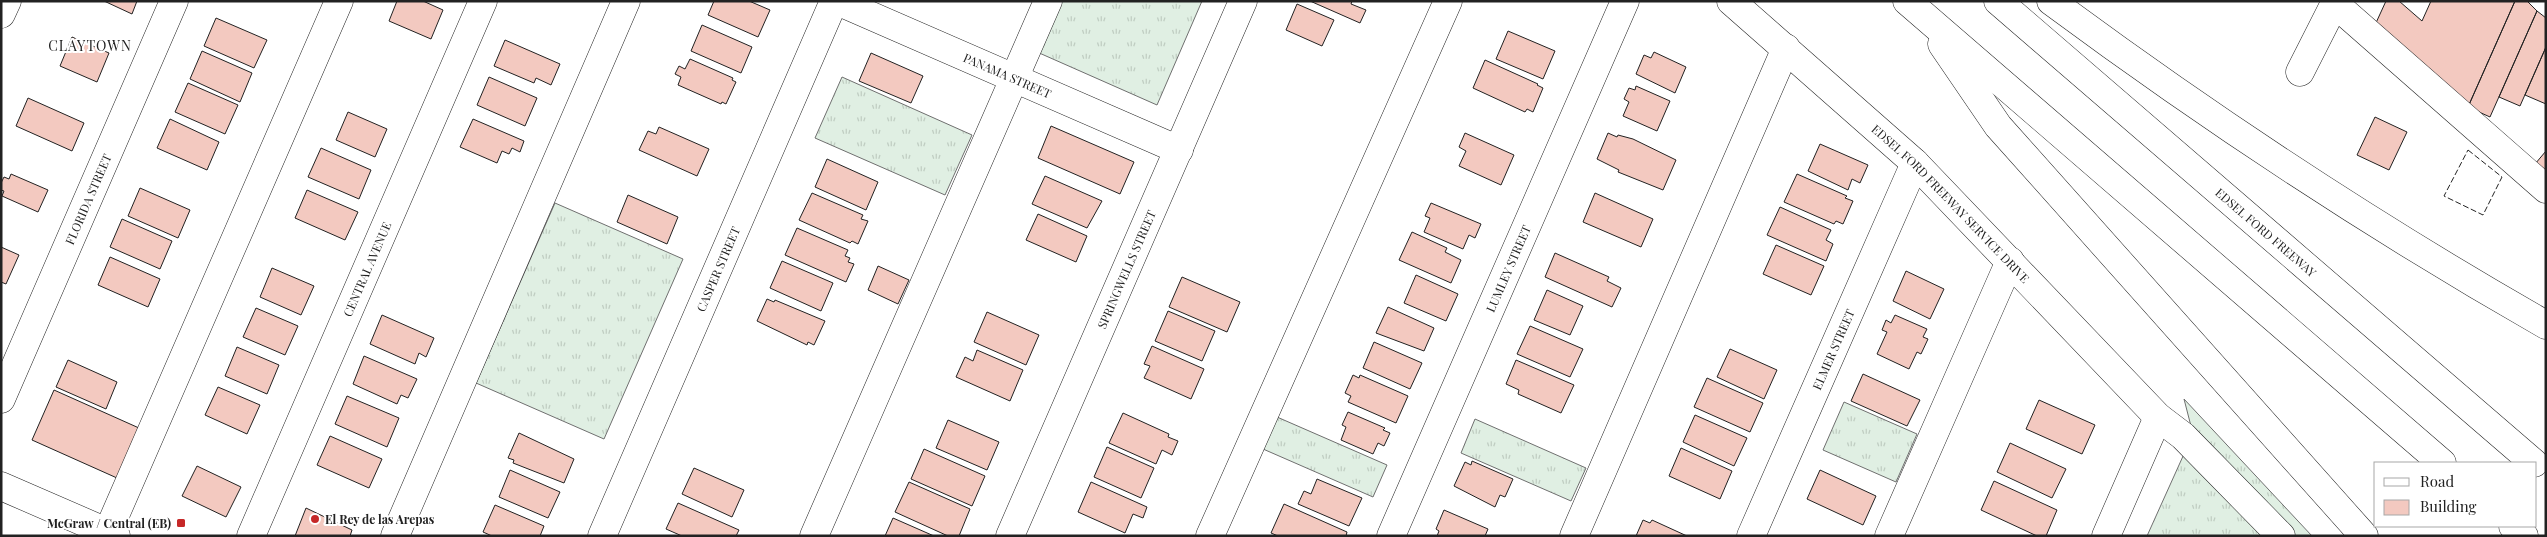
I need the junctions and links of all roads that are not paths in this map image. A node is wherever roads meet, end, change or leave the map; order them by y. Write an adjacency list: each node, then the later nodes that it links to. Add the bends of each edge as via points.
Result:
1 (7, 1): 16 (main road)
2 (174, 1): 25 (main road, FLORIDA STREET)
3 (339, 1): 31 (main road)
4 (483, 1): 32 (main road, CENTRAL AVENUE)
5 (626, 1): 33 (main road)
6 (836, 1): 19 (main road, PANAMA STREET); 34 (main road, CASPER STREET)
7 (1048, 1): 19 (main road)
8 (1243, 1): 20 (main road, SPRINGWELLS STREET)
9 (1448, 1): 37 (main road)
10 (1625, 1): 38 (main road, LUMLEY STREET)
11 (1731, 1): 17 (main road, EDSEL FORD FREEWAY SERVICE DRIVE)
12 (1998, 1): 28 (main road, EDSEL FORD FREEWAY)
13 (2051, 1): 24 (main road, via 2327,193 2448,269)
14 (2335, 2): 18 (main road); 22 (main road)
15 (1913, 7): 27 (main road); 44 (main road, via 1998,126)
16 (1, 14)
17 (1786, 48): 21 (main road, EDSEL FORD FREEWAY SERVICE DRIVE); 39 (main road)
18 (2300, 72)
19 (1014, 78): 20 (main road, PANAMA STREET); 35 (main road)
20 (1179, 150): 36 (main road, SPRINGWELLS STREET)
21 (1915, 163): 23 (main road, EDSEL FORD FREEWAY SERVICE DRIVE); 40 (main road, ELMER STREET)
22 (2546, 189)
23 (2010, 261): 26 (main road, EDSEL FORD FREEWAY SERVICE DRIVE); 41 (main road)
24 (2546, 325)
25 (1, 399)
26 (2158, 417): 42 (main road); 43 (main road, EDSEL FORD FREEWAY SERVICE DRIVE, via 2183,436)
27 (2441, 462)
28 (2533, 462)
29 (1, 486): 31 (main road)
30 (2514, 527): 45 (main road)
31 (110, 535)
32 (251, 536)
33 (395, 536)
34 (602, 536)
35 (814, 536)
36 (1010, 536)
37 (1210, 536)
38 (1390, 536)
39 (1574, 536)
40 (1752, 536)
41 (1889, 536)
42 (2106, 536)
43 (2281, 536)
44 (2364, 536)
45 (2524, 536)

